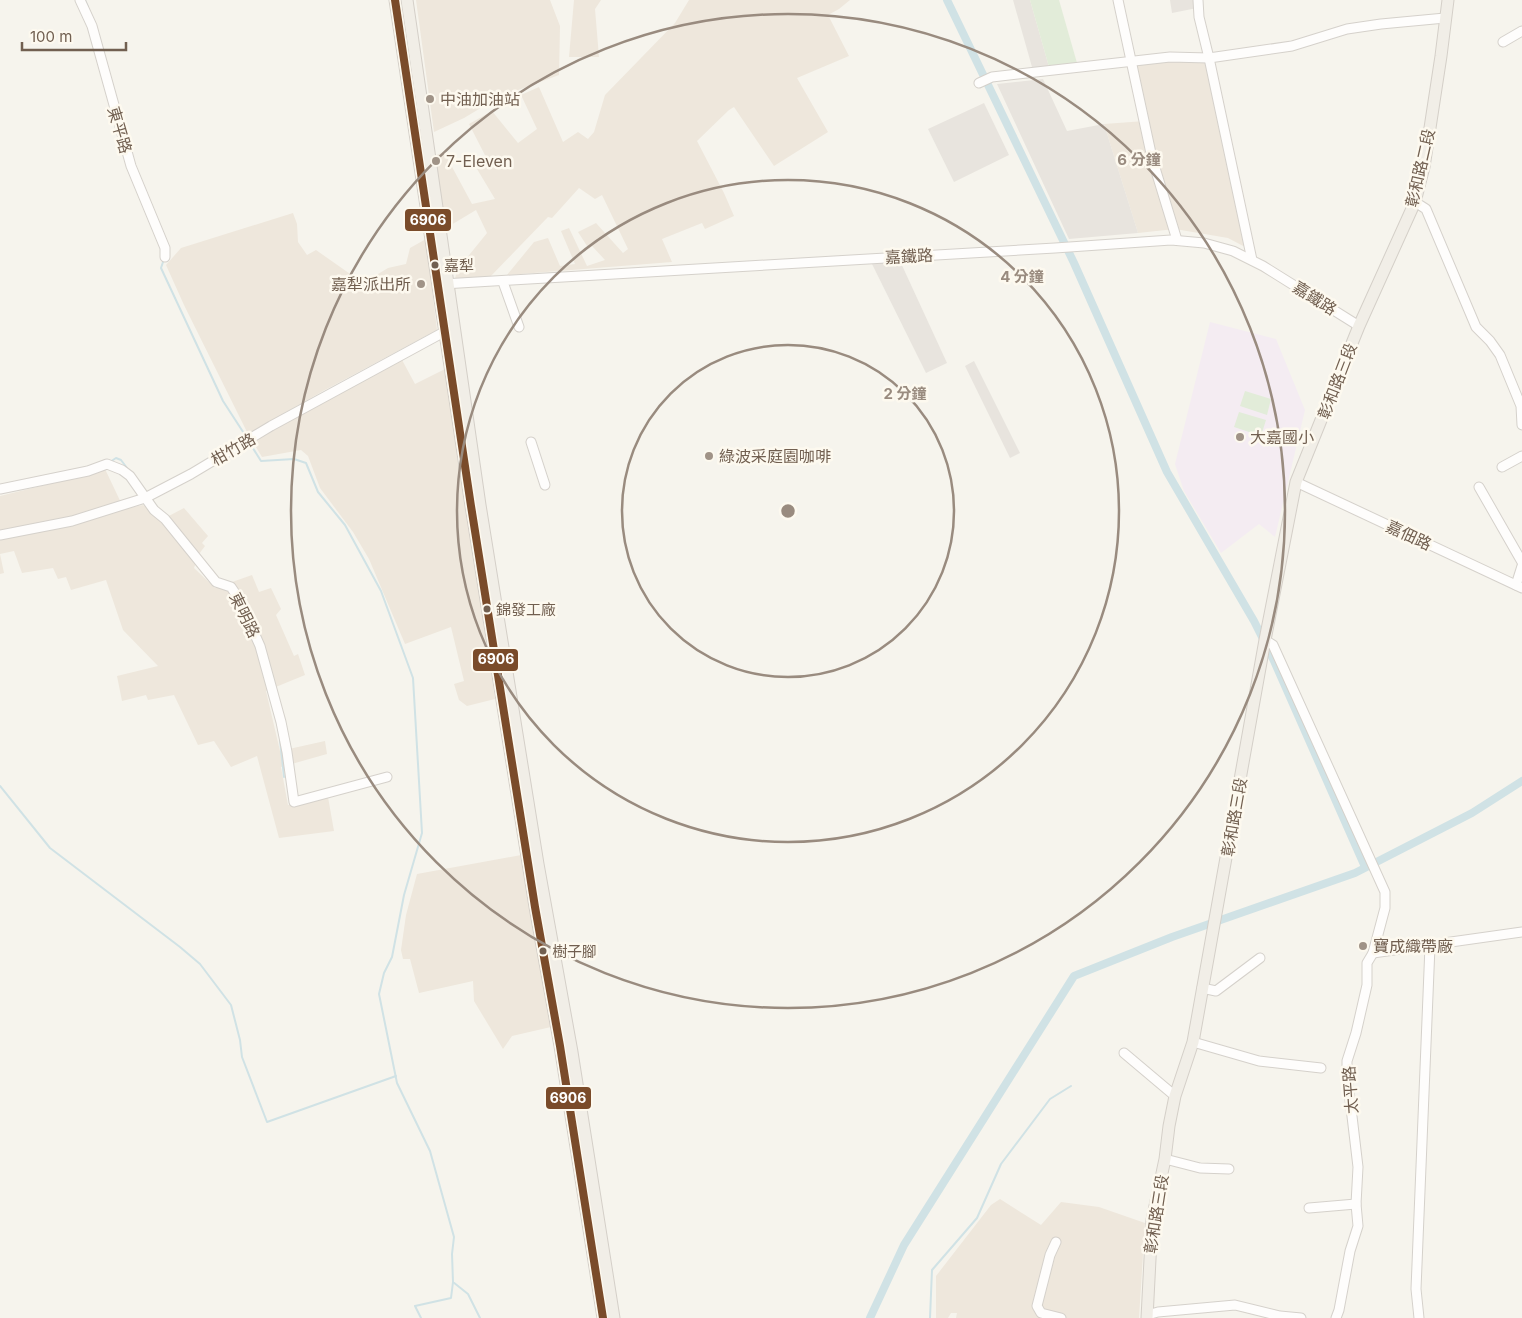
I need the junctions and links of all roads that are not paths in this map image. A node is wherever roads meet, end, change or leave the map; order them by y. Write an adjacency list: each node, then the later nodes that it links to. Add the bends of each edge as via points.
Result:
1 (80, 0): 15 (street, 東平路, via 92,26 131,166 165,248)
2 (395, 0): 18 (main road)
3 (407, 0): 18 (main road)
4 (1118, 0): 11 (street)
5 (1198, 0): 10 (street)
6 (1448, 0): 7 (main road, 彰和路二段)
7 (1445, 18): 10 (street, via 1348,29 1292,46); 13 (main road, 彰和路二段, via 1424,167)
8 (1522, 31): 9 (street)
9 (1503, 42)
10 (1209, 58): 11 (street, via 1170,57); 16 (street)
11 (1131, 62): 12 (street); 14 (street, via 1152,158)
12 (985, 80)
13 (1415, 202): 19 (main road, 彰和路二段); 22 (street, via 1426,209 1476,327 1500,355 1521,406)
14 (1177, 240): 16 (street, 嘉鐵路, via 1233,250); 17 (street, 嘉鐵路)
15 (165, 257)
16 (1252, 260): 19 (street, 嘉鐵路)
17 (503, 282): 18 (street, 嘉鐵路); 20 (street)
18 (443, 284): 21 (main road)
19 (1359, 326): 26 (main road, 彰和路三段)
20 (519, 327)
21 (449, 331): 30 (street, 柑竹路); 47 (main road); 48 (main road, via 535,907)
22 (1522, 425)
23 (530, 442): 27 (street)
24 (1522, 456): 25 (street)
25 (1502, 468)
26 (1296, 482): 33 (street, 嘉佃路); 34 (main road, 彰和路三段)
27 (546, 485)
28 (1479, 487): 32 (street)
29 (0, 489): 30 (street, 東明路, via 107,464 130,476)
30 (145, 498): 31 (street, 柑竹路, via 72,520); 35 (street, 東明路, via 216,582 232,587 239,599 260,646 281,722 294,802)
31 (0, 535)
32 (1522, 564): 33 (street)
33 (1519, 587)
34 (1264, 646): 38 (street, 太平路, via 1273,645 1385,892 1385,908); 40 (main road, 彰和路三段)
35 (387, 777)
36 (1522, 932): 37 (street)
37 (1430, 946): 38 (street); 60 (street, via 1416,1289)
38 (1373, 953): 49 (street, 太平路, via 1368,963 1367,985 1347,1061 1358,1167)
39 (1260, 958): 40 (street, via 1216,991)
40 (1202, 988): 41 (main road, 彰和路三段)
41 (1192, 1042): 43 (street, via 1259,1061); 44 (main road, 彰和路三段)
42 (1124, 1053): 44 (street)
43 (1322, 1068)
44 (1175, 1096): 45 (main road, 彰和路三段)
45 (1165, 1159): 46 (street, via 1200,1168); 53 (main road, 彰和路三段, via 1152,1220)
46 (1229, 1169)
47 (594, 1191): 48 (main road); 56 (main road)
48 (582, 1195): 55 (main road)
49 (1356, 1204): 50 (street); 59 (street, 太平路, via 1358,1226)
50 (1309, 1208)
51 (1056, 1242): 52 (street, via 1037,1306)
52 (1040, 1315): 57 (street)
53 (1147, 1317): 54 (street, via 1158,1312 1235,1306)
54 (1280, 1317): 58 (street)
55 (602, 1318)
56 (614, 1318)
57 (1060, 1318)
58 (1301, 1318)
59 (1336, 1318)
60 (1419, 1318)

